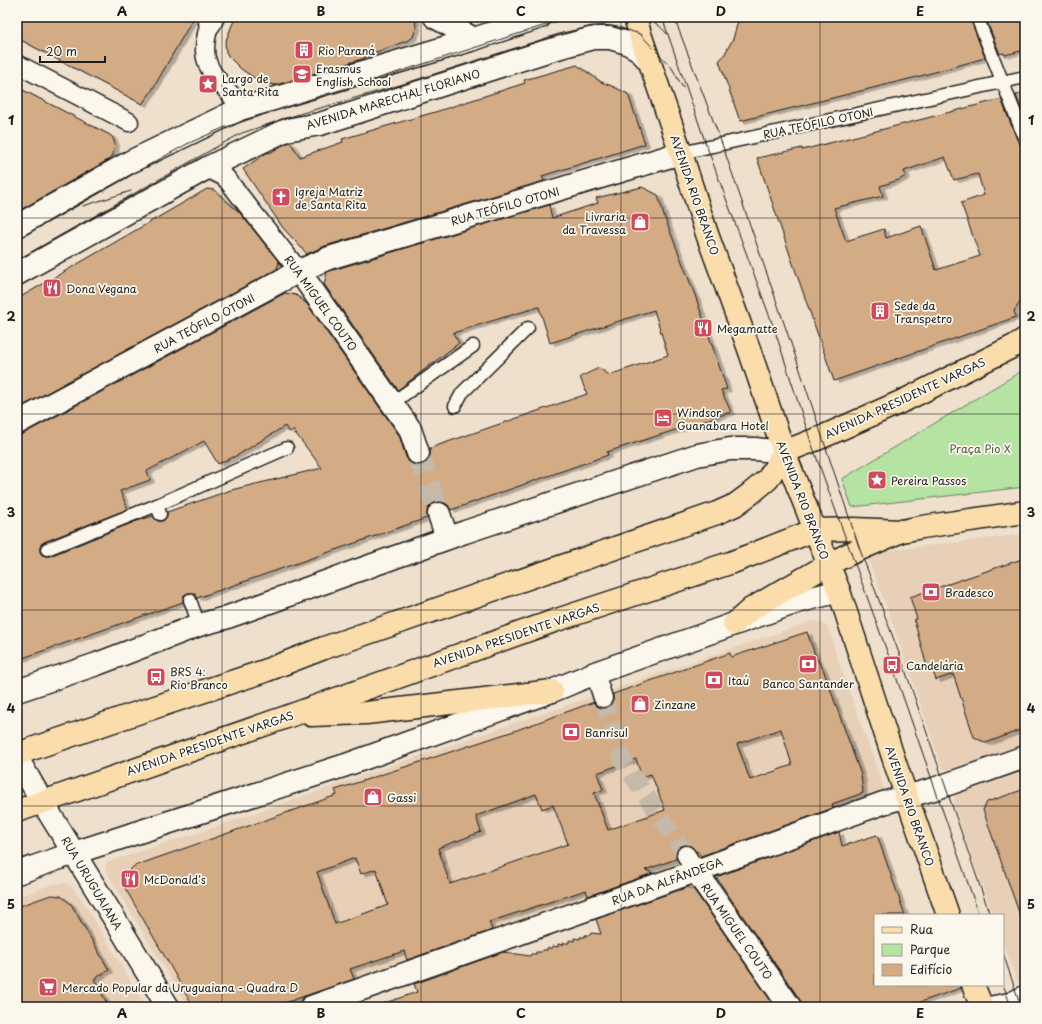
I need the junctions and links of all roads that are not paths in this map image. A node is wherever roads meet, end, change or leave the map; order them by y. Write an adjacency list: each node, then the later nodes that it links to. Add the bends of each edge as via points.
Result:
1 (435, 17): 6 (street)
2 (540, 17): 6 (street)
3 (635, 17): 7 (main road, AVENIDA RIO BRANCO)
4 (977, 17): 10 (lane)
5 (212, 20): 11 (street, via 205,36 204,54 217,81 238,102)
6 (474, 39): 11 (street)
7 (649, 61): 14 (main road, AVENIDA RIO BRANCO); 15 (street, AVENIDA MARECHAL FLORIANO, via 638,49 627,43 610,38 593,38 320,124 286,130)
8 (17, 64): 12 (street)
9 (1025, 77): 10 (lane, RUA TEÓFILO OTONI)
10 (1003, 82): 13 (lane); 14 (lane, RUA TEÓFILO OTONI)
11 (240, 109): 16 (street, via 130,162)
12 (129, 122)
13 (1025, 139)
14 (681, 153): 17 (street, RUA TEÓFILO OTONI, via 329,258); 27 (main road, AVENIDA RIO BRANCO)
15 (207, 168): 17 (street, RUA MIGUEL COUTO, via 225,177); 18 (street, AVENIDA MARECHAL FLORIANO)
16 (17, 226)
17 (299, 271): 22 (street, RUA MIGUEL COUTO); 24 (street, RUA TEÓFILO OTONI)
18 (17, 274)
19 (528, 328): 23 (lane, via 462,393)
20 (1025, 339): 27 (main road, AVENIDA PRESIDENTE VARGAS, via 905,400)
21 (473, 346): 22 (lane)
22 (392, 404): 26 (street, RUA MIGUEL COUTO, via 410,429)
23 (455, 406)
24 (17, 423)
25 (287, 448): 33 (lane, via 158,509)
26 (418, 452)
27 (784, 452): 30 (main road, AVENIDA RIO BRANCO); 32 (street, AVENIDA PRESIDENTE VARGAS, via 730,449 697,455); 44 (main road, via 768,479 750,494 717,513 324,648 262,672)
28 (1025, 512): 31 (main road, AVENIDA PRESIDENTE VARGAS)
29 (439, 514): 32 (street)
30 (815, 530): 31 (main road, AVENIDA PRESIDENTE VARGAS); 34 (main road, AVENIDA RIO BRANCO); 43 (main road, AVENIDA PRESIDENTE VARGAS, via 733,562 554,621)
31 (902, 531): 34 (main road)
32 (447, 538): 38 (street, AVENIDA PRESIDENTE VARGAS, via 225,618)
33 (47, 548)
34 (829, 564): 35 (main road, AVENIDA RIO BRANCO); 37 (main road, via 751,609)
35 (839, 592): 37 (street, via 797,602); 47 (main road, AVENIDA RIO BRANCO)
36 (190, 600): 38 (lane)
37 (734, 624): 39 (street)
38 (199, 625): 40 (street, AVENIDA PRESIDENTE VARGAS)
39 (595, 673): 41 (street); 42 (street)
40 (17, 691)
41 (552, 691): 43 (main road, via 366,713); 50 (street, via 346,765)
42 (603, 698)
43 (292, 715): 48 (main road, AVENIDA PRESIDENTE VARGAS)
44 (17, 754)
45 (1025, 757): 47 (street, RUA DA ALFÂNDEGA)
46 (17, 758): 48 (street, RUA URUGUAIANA)
47 (907, 796): 51 (street, RUA DA ALFÂNDEGA); 53 (main road, AVENIDA RIO BRANCO)
48 (43, 802): 49 (main road, AVENIDA PRESIDENTE VARGAS); 50 (street, RUA URUGUAIANA)
49 (17, 811)
50 (74, 853): 52 (street); 56 (street, RUA URUGUAIANA)
51 (691, 863): 57 (street, RUA DA ALFÂNDEGA); 58 (street, RUA MIGUEL COUTO)
52 (17, 873)
53 (948, 914)
54 (973, 986): 59 (main road)
55 (1025, 997): 60 (street, via 1010,1004)
56 (168, 1007)
57 (311, 1007)
58 (790, 1007)
59 (982, 1007)
60 (994, 1007)

